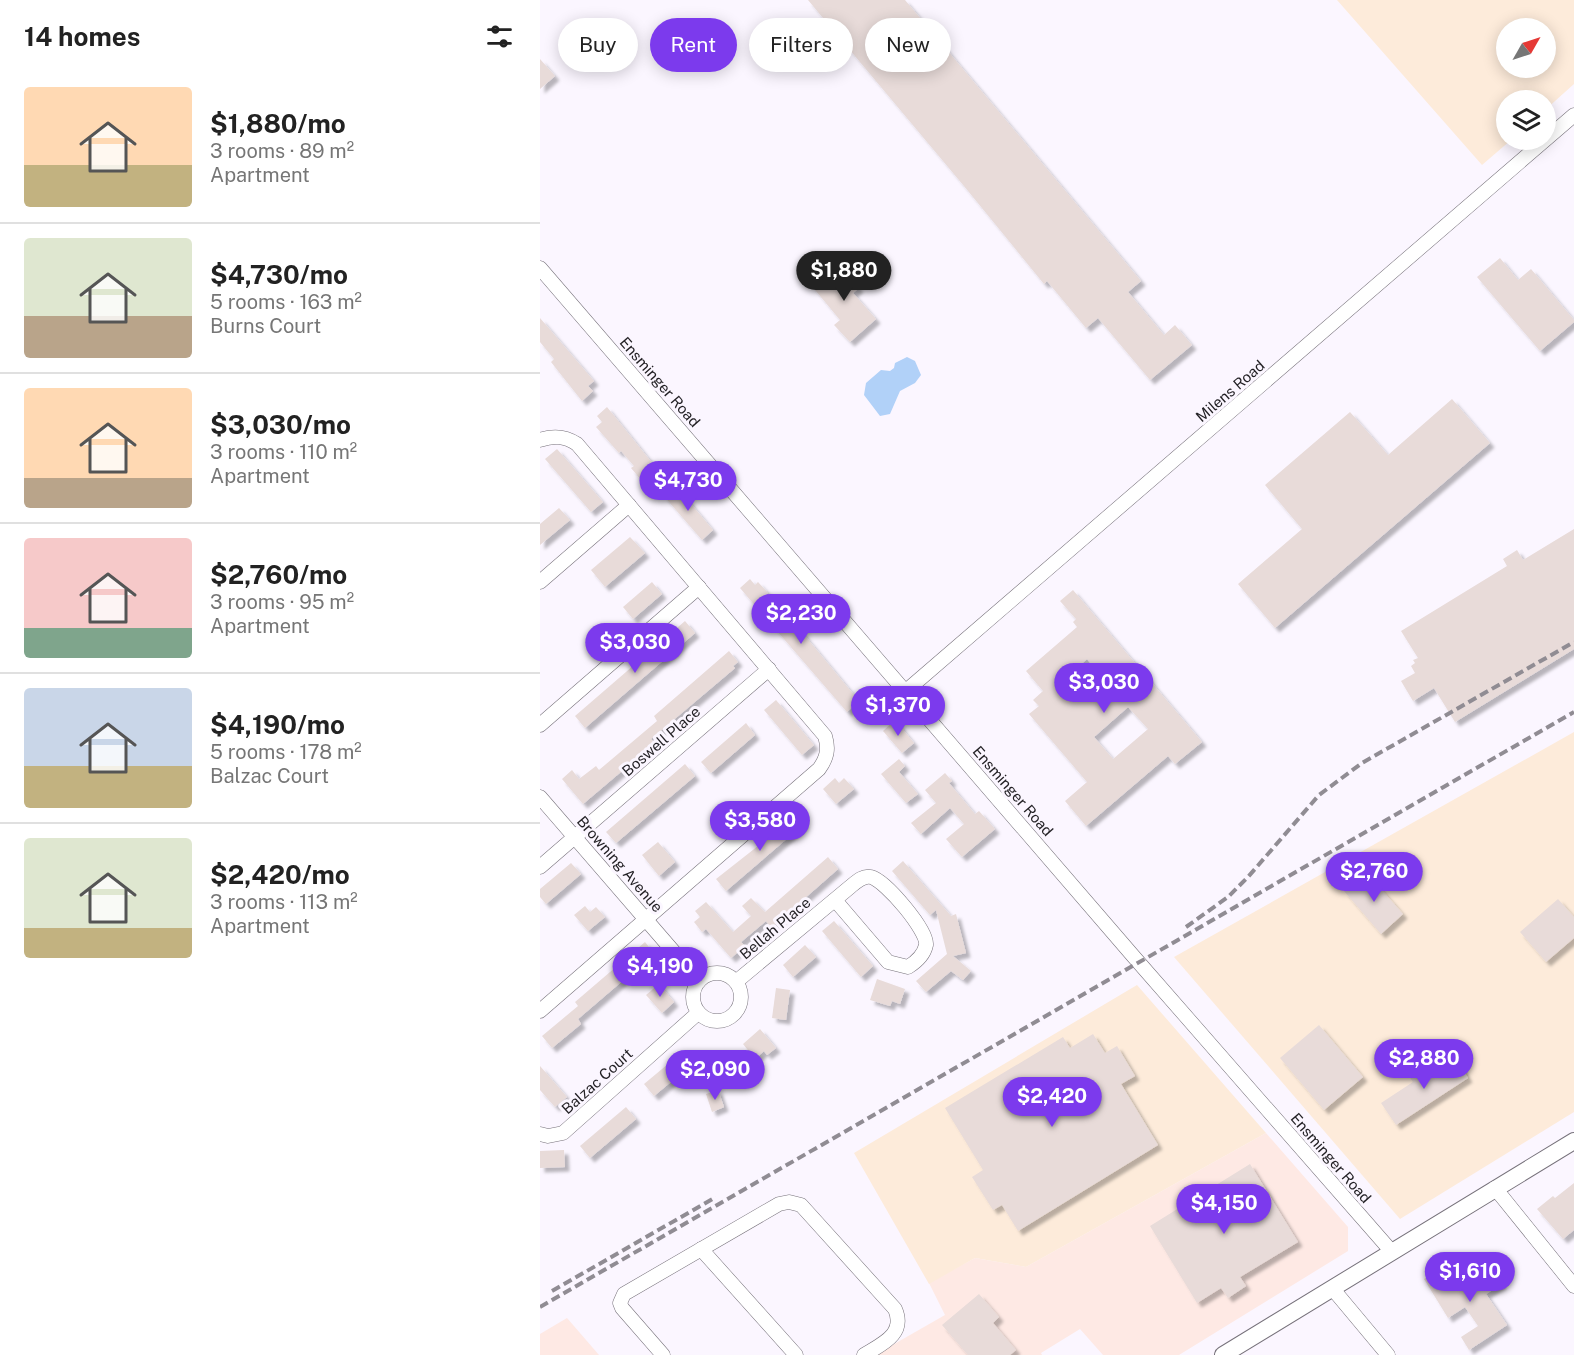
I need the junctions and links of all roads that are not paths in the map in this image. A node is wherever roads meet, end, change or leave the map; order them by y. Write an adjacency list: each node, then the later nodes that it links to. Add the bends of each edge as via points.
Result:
1 (1574, 115): 8 (street, Milens Road)
2 (540, 268): 8 (street, Ensminger Road)
3 (540, 440): 4 (street, via 561,436 577,444)
4 (629, 505): 5 (street); 6 (street)
5 (540, 582)
6 (699, 587): 7 (street); 9 (street)
7 (769, 669): 11 (street, Boswell Place); 14 (street, via 825,736 828,744 824,762)
8 (906, 691): 23 (street, Ensminger Road)
9 (540, 725)
10 (540, 797): 11 (street, Browning Avenue)
11 (575, 837): 12 (street, Boswell Place); 14 (street, Browning Avenue)
12 (540, 867)
13 (835, 900): 13 (street, Bellah Place, via 862,878 871,877 887,886 924,933 923,954 908,967 888,962); 16 (street, Bellah Place)
14 (646, 919): 15 (street, Browning Avenue); 17 (street)
15 (699, 981): 16 (street, via 711,973 725,973); 18 (street, via 692,997)
16 (737, 981): 18 (street, via 742,1000 734,1017 715,1022)
17 (540, 1011)
18 (698, 1013): 19 (street, Balzac Court, via 563,1133 548,1137)
19 (540, 1134)
20 (1574, 1141): 21 (main road)
21 (1495, 1188): 23 (main road); 24 (street)
22 (701, 1249): 26 (street, via 633,1287 621,1298 622,1308); 27 (street); 28 (street, via 779,1204 801,1205 898,1315 898,1329 890,1340)
23 (1392, 1252): 25 (main road)
24 (1574, 1286)
25 (1332, 1288): 29 (main road); 30 (street)
26 (663, 1355)
27 (796, 1355)
28 (864, 1355)
29 (1223, 1355)
30 (1388, 1355)

